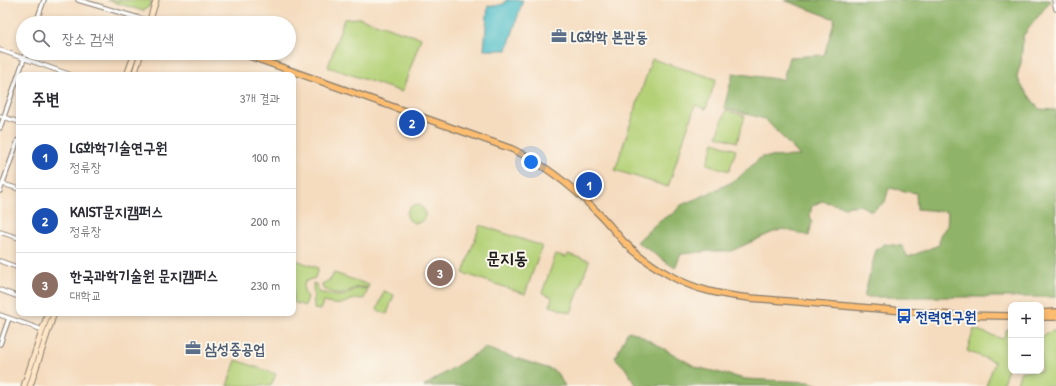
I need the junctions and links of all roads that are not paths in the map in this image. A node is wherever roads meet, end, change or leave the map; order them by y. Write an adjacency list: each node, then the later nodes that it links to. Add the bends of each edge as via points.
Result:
1 (44, 0): 6 (street)
2 (78, 0): 7 (street)
3 (156, 0): 8 (main road)
4 (1054, 0): 5 (street)
5 (1056, 9)
6 (38, 16)
7 (129, 16)
8 (150, 16)
9 (0, 50): 10 (street)
10 (16, 56)
11 (24, 60): 16 (street)
12 (27, 60): 17 (street)
13 (132, 60): 18 (main road)
14 (139, 60): 19 (main road)
15 (261, 60): 20 (main road)
16 (19, 72)
17 (62, 72)
18 (128, 72)
19 (135, 72)
20 (295, 72)
21 (296, 72): 41 (main road, via 522,154 570,186 643,258 672,277 693,286 719,294 750,298 951,315)
22 (16, 80): 23 (street)
23 (2, 117): 24 (street); 25 (street)
24 (16, 121)
25 (0, 128)
26 (16, 146): 27 (street)
27 (3, 184): 28 (street); 29 (street)
28 (16, 188)
29 (0, 191)
30 (0, 232): 31 (street)
31 (16, 237)
32 (0, 261): 33 (street)
33 (16, 267)
34 (0, 290): 35 (street)
35 (16, 296)
36 (1056, 312): 37 (main road)
37 (1044, 313)
38 (0, 315): 44 (street)
39 (47, 316): 45 (main road)
40 (53, 316): 46 (main road)
41 (1008, 316)
42 (1044, 317): 43 (main road)
43 (1056, 317)
44 (9, 318): 45 (street); 47 (street)
45 (42, 330): 46 (street); 49 (main road)
46 (48, 332): 50 (main road)
47 (1, 335): 48 (street)
48 (0, 344)
49 (24, 386)
50 (30, 386)

